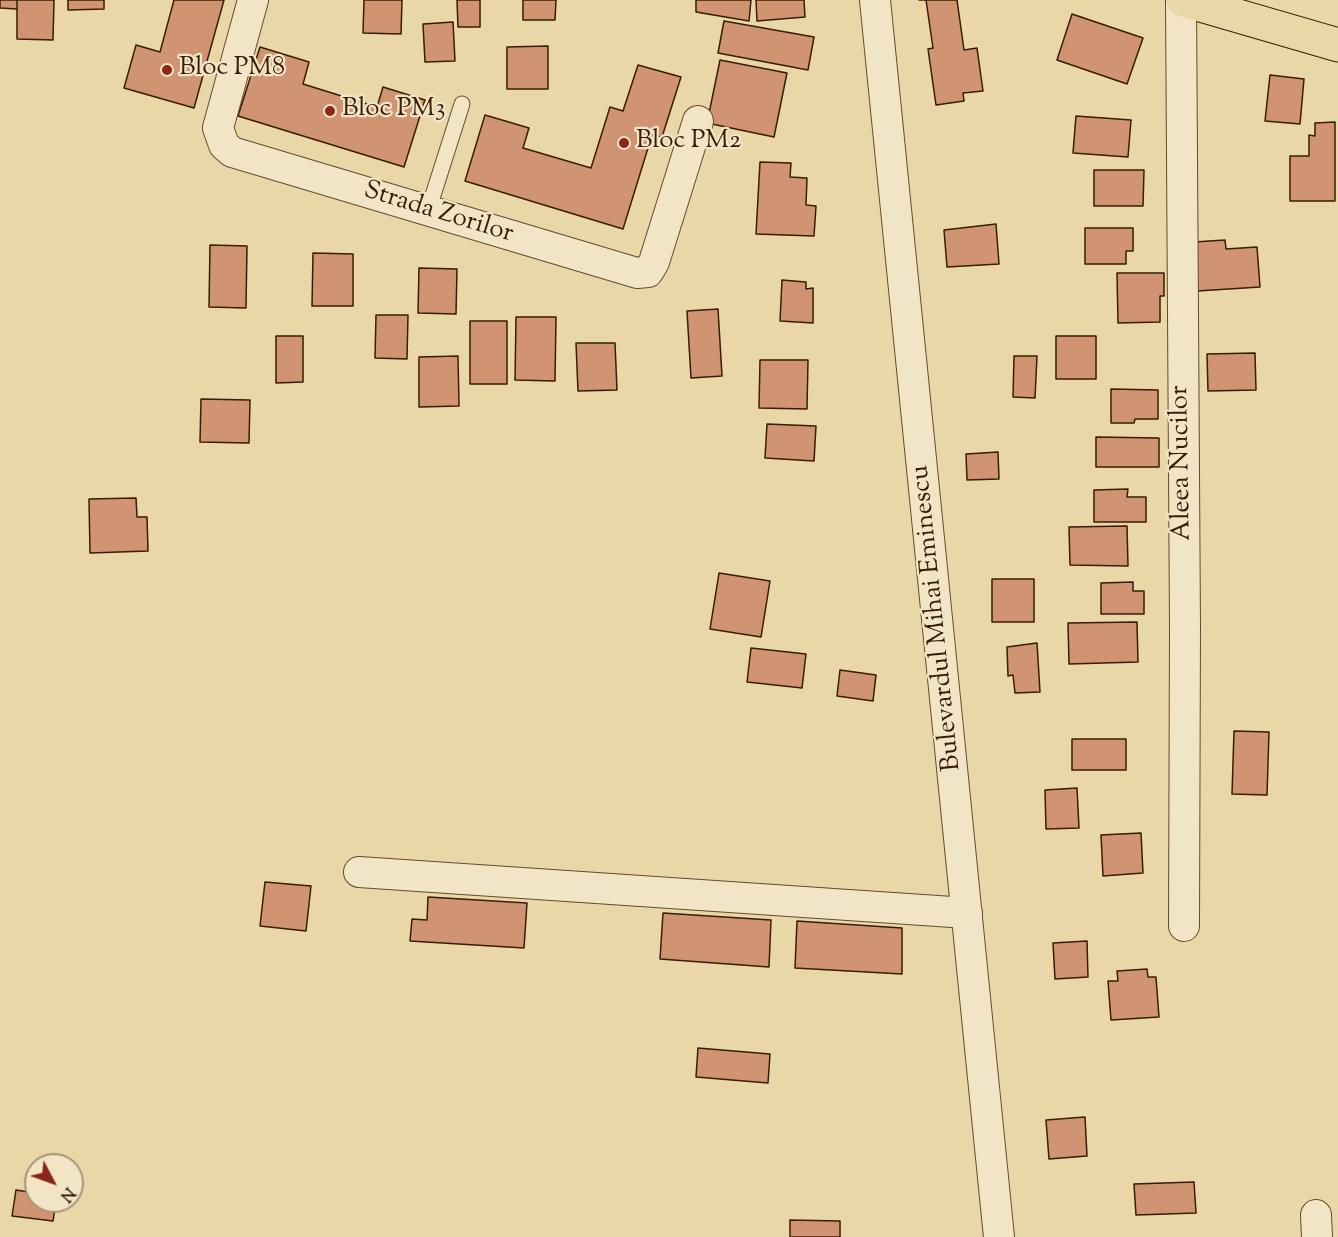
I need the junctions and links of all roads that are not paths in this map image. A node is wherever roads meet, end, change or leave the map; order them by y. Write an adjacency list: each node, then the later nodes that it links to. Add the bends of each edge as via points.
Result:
1 (253, 0): 7 (street, Strada Zorilor, via 218,128 224,145 232,152)
2 (875, 0): 9 (street, Bulevardul Mihai Eminescu)
3 (1182, 0): 4 (main road); 10 (street, Aleea Nucilor)
4 (1338, 45)
5 (462, 104): 7 (lane)
6 (698, 121): 7 (street, Strada Zorilor, via 648,272 637,273)
7 (428, 211)
8 (360, 872): 9 (street)
9 (967, 914): 11 (street, Bulevardul Mihai Eminescu)
10 (1184, 926)
11 (999, 1237)

